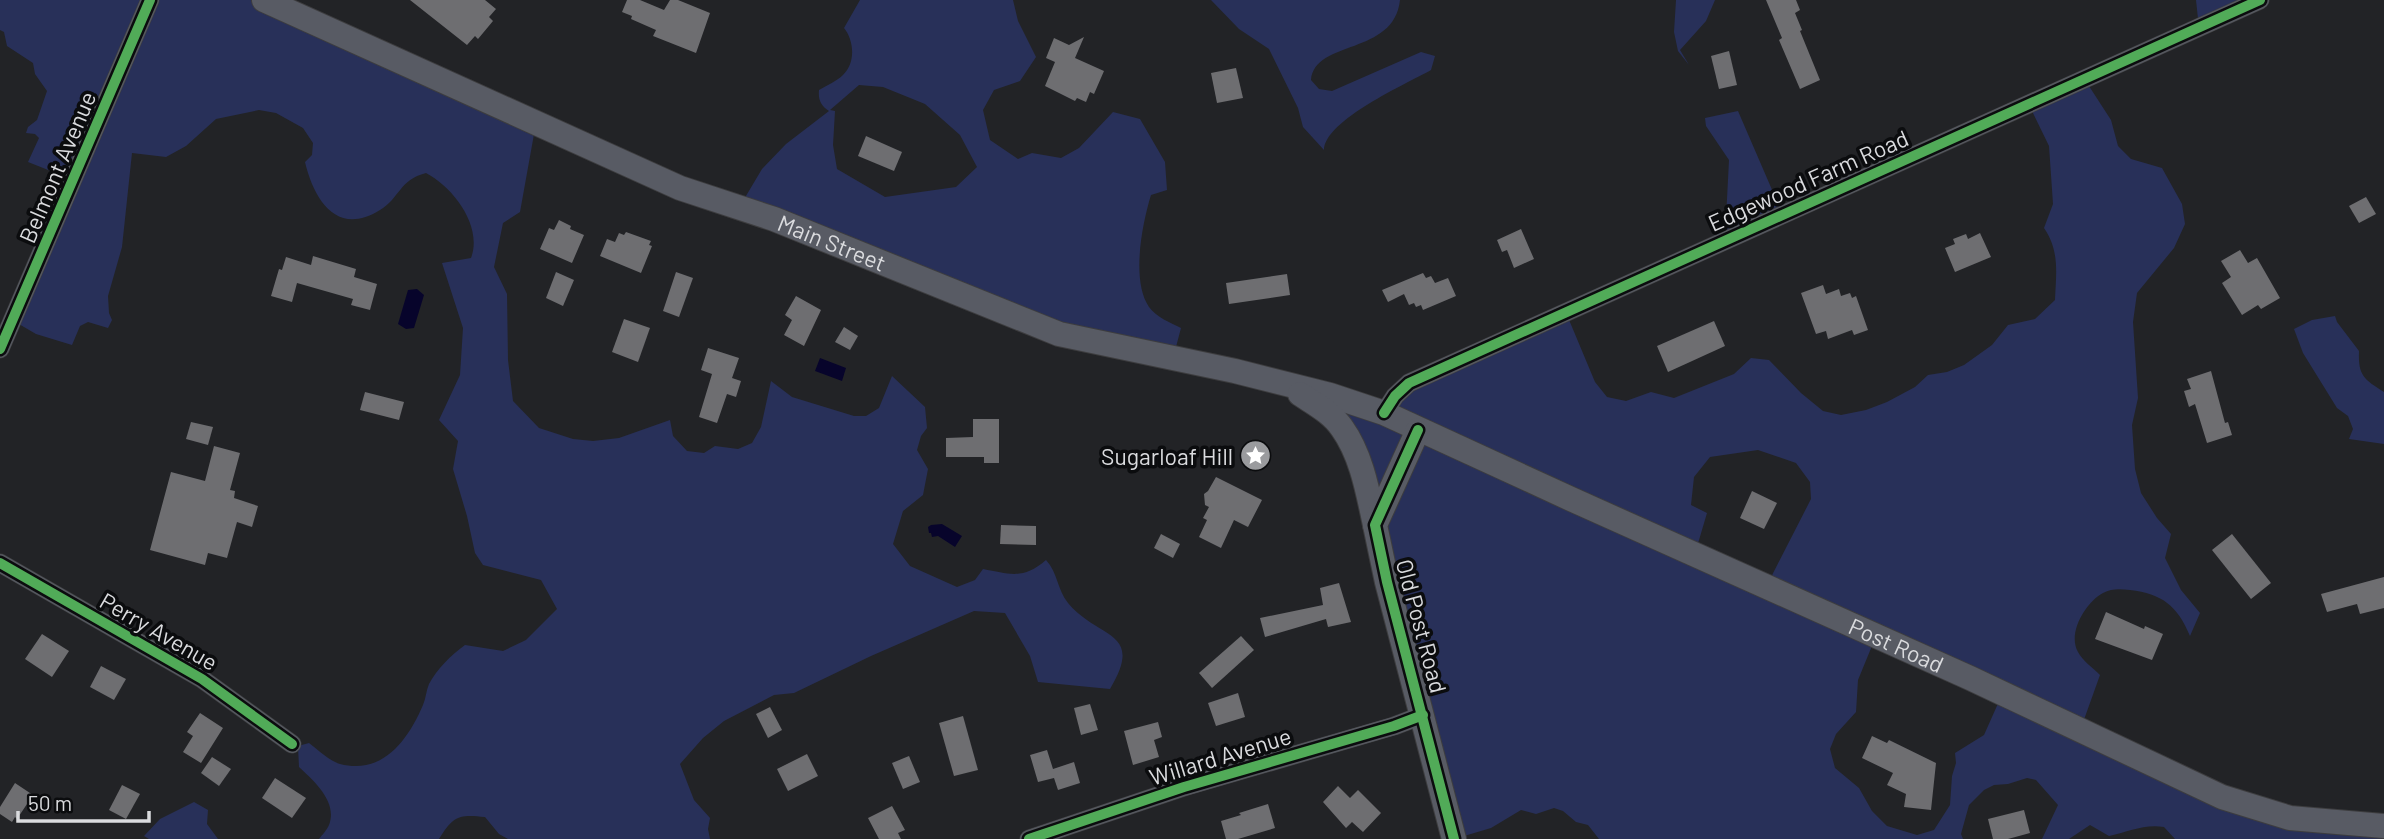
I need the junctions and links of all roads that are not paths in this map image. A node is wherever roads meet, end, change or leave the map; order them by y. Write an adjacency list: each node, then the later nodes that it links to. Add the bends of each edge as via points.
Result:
1 (150, 0): 4 (street, Belmont Avenue)
2 (264, 0): 5 (main road, Main Street, via 680,188 774,219 1059,334)
3 (2260, 0): 6 (street, Edgewood Farm Road, via 1409,383)
4 (0, 349)
5 (1285, 384): 6 (main road, Main Street); 8 (main road, Old Post Road, via 1324,409 1342,427 1356,452)
6 (1384, 413): 7 (main road, Main Street)
7 (1418, 430): 8 (main road); 12 (main road, Post Road, via 1970,678 2222,797 2290,818)
8 (1375, 525): 10 (main road, Old Post Road)
9 (0, 563): 11 (street, Perry Avenue, via 202,679)
10 (1423, 715): 13 (street, Willard Avenue); 14 (main road, Old Post Road)
11 (292, 744)
12 (2384, 826)
13 (1029, 839)
14 (1454, 839)

